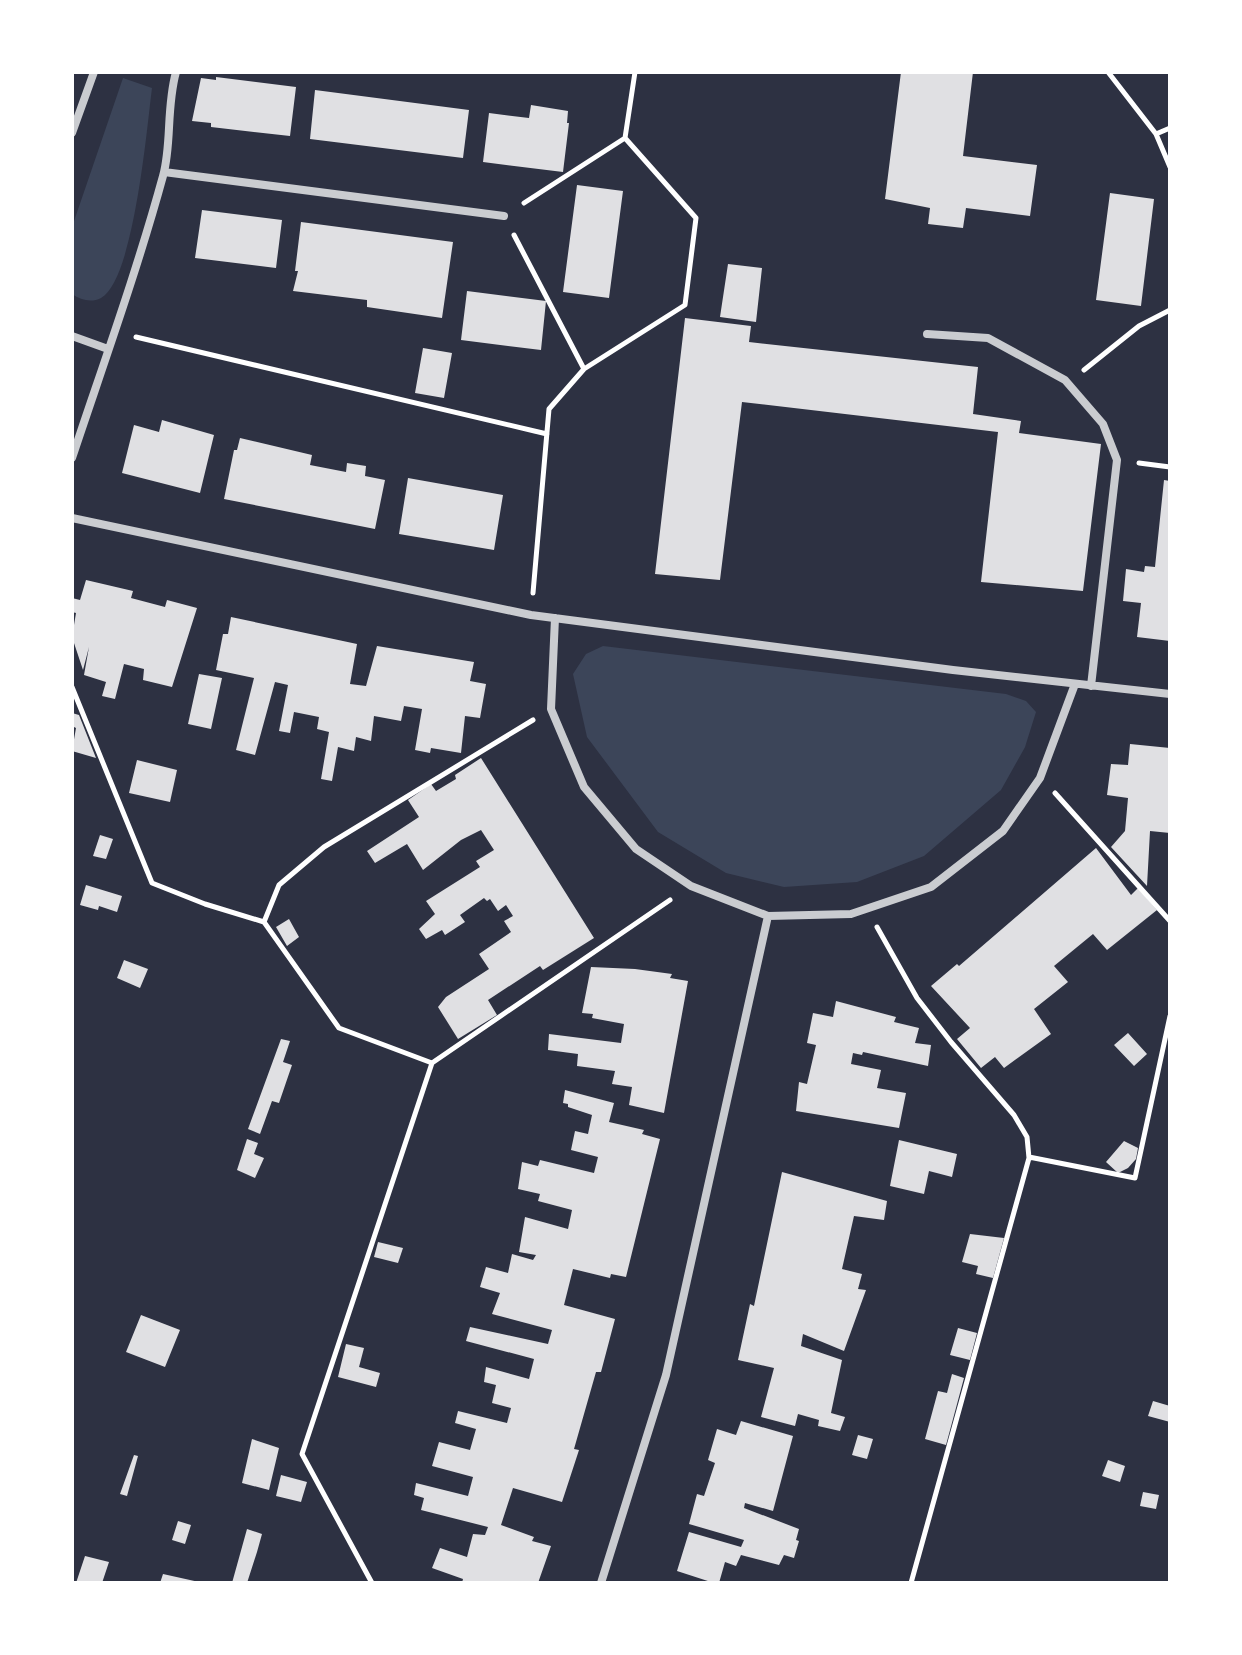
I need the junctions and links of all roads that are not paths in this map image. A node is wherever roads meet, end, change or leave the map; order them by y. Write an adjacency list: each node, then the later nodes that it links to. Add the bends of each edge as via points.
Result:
1 (94, 72): 3 (street)
2 (176, 72): 4 (street, via 169,96)
3 (72, 133)
4 (164, 172): 5 (street); 8 (street)
5 (504, 216)
6 (927, 334): 13 (street, via 988,338 1065,380 1103,424 1117,460)
7 (72, 336): 8 (street)
8 (108, 349): 9 (street)
9 (72, 458)
10 (72, 518): 11 (street)
11 (555, 618): 12 (street); 15 (street, via 551,709 584,787 636,849 691,886)
12 (1075, 684): 13 (street); 15 (street, via 1040,778 1003,831 931,887 851,914)
13 (1091, 686): 14 (street)
14 (1170, 694)
15 (768, 916): 16 (street, via 666,1375)
16 (601, 1583)

